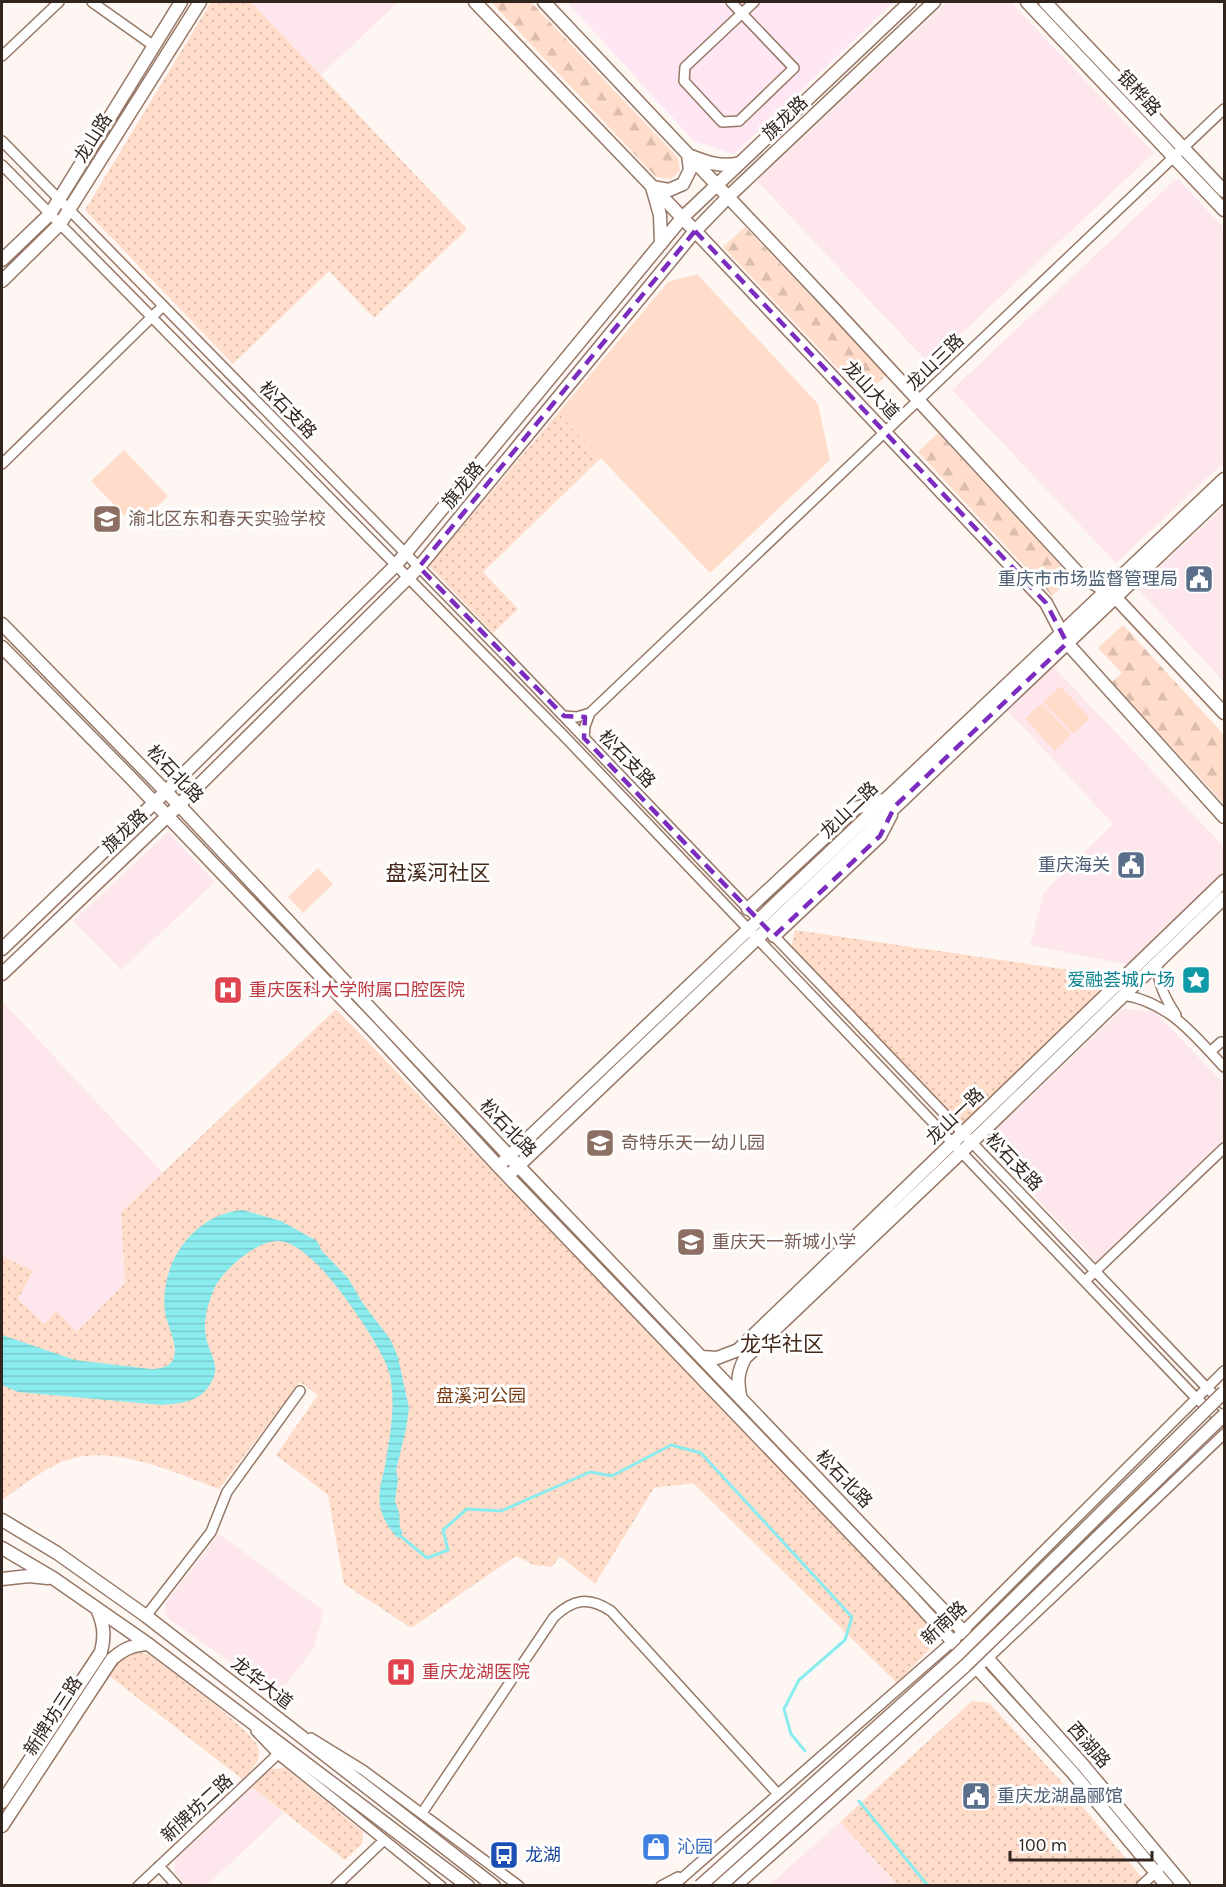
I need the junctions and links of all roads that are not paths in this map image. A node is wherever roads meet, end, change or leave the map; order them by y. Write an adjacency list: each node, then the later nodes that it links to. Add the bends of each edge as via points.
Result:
1 (59, 2): 15 (street)
2 (92, 2): 14 (street)
3 (181, 2): 14 (main road, 龙山路)
4 (200, 2): 28 (main road, 龙山路)
5 (475, 2): 24 (main road, 龙山大道)
6 (544, 2): 19 (main road, 龙山大道)
7 (731, 2): 13 (street)
8 (754, 2): 13 (street)
9 (910, 2): 21 (main road)
10 (934, 2): 26 (main road, 旗龙路)
11 (1027, 2): 20 (main road, 银桦路)
12 (1045, 2): 18 (main road, 银桦路)
13 (742, 14): 13 (street, via 794,68 739,121 722,122 684,81 685,67)
14 (154, 46): 27 (main road, 龙山路)
15 (2, 56)
16 (1224, 109): 18 (street, 龙山三路)
17 (2, 141): 27 (street, 松石支路)
18 (1184, 148): 20 (street, 龙山三路); 25 (main road, 银桦路)
19 (688, 155): 21 (main road, via 711,164); 23 (main road, 龙山大道); 24 (main road, via 690,170 683,183 669,190)
20 (1174, 157): 29 (main road, 银桦路); 39 (street, 龙山三路)
21 (741, 163): 23 (main road)
22 (2, 165): 30 (street, 松石支路)
23 (717, 186): 26 (main road, 龙山大道); 31 (main road)
24 (652, 187): 31 (main road, 龙山大道); 34 (main road, via 660,215)
25 (1224, 191)
26 (728, 197): 33 (main road, 旗龙路); 39 (main road, 龙山大道)
27 (59, 200): 28 (street, 松石支路); 30 (main road, 龙山路)
28 (69, 210): 32 (main road, 龙山路); 37 (street, 松石支路)
29 (1224, 210)
30 (50, 214): 32 (street, 松石支路); 35 (main road, 龙山路)
31 (682, 218): 33 (main road, 龙山大道); 34 (main road)
32 (60, 224): 36 (main road, 龙山路); 38 (street, 松石支路)
33 (695, 231): 40 (main road, 龙山大道); 46 (main road, 旗龙路)
34 (661, 244): 44 (main road)
35 (2, 260)
36 (2, 281)
37 (163, 306): 38 (street); 44 (street, 松石支路)
38 (151, 317): 41 (street); 45 (street, 松石支路)
39 (920, 400): 40 (street, 龙山三路); 48 (main road, 龙山大道, via 1078,573)
40 (886, 432): 50 (main road, 龙山大道, via 1046,603); 52 (street, 龙山三路)
41 (2, 464)
42 (1224, 479): 48 (main road, 龙山二路)
43 (1224, 494): 48 (main road, 龙山二路)
44 (406, 554): 45 (main road); 46 (street, 松石支路)
45 (395, 566): 47 (street, 松石支路); 56 (main road)
46 (419, 567): 47 (main road, 旗龙路); 54 (street, 松石支路)
47 (408, 579): 59 (main road, 旗龙路); 66 (street, 松石支路)
48 (1111, 594): 50 (main road, 龙山二路); 53 (main road, 龙山大道)
49 (2, 624): 56 (main road, 松石北路)
50 (1064, 638): 57 (main road, 龙山二路); 61 (main road, 龙山大道)
51 (2, 647): 58 (main road, 松石北路)
52 (590, 713): 54 (street); 55 (street)
53 (1224, 713)
54 (564, 716): 55 (street, 松石支路)
55 (584, 738): 64 (street, 松石支路)
56 (166, 791): 58 (main road); 59 (main road, 松石北路)
57 (891, 802): 64 (main road, via 856,808); 65 (main road, 龙山二路)
58 (154, 803): 60 (main road, 松石北路); 67 (main road)
59 (179, 804): 60 (main road, 旗龙路); 78 (main road, 松石北路)
60 (167, 816): 69 (main road, 旗龙路); 79 (main road, 松石北路)
61 (1224, 817)
62 (1224, 881): 75 (main road, 龙山一路)
63 (1224, 898): 68 (main road, 龙山一路)
64 (748, 909): 65 (street, 松石支路)
65 (766, 929): 66 (main road, 龙山二路); 75 (street, 松石支路)
66 (753, 934): 76 (street, 松石支路); 78 (main road, 龙山二路)
67 (2, 949)
68 (1157, 964): 70 (main road, 龙山一路); 71 (street)
69 (2, 974)
70 (1124, 995): 71 (street); 75 (main road, 龙山一路)
71 (1161, 1001): 73 (street)
72 (1224, 1042): 73 (street)
73 (1210, 1052): 74 (street)
74 (1224, 1067)
75 (968, 1138): 76 (main road, 龙山一路); 81 (street, 松石支路)
76 (958, 1147): 82 (street, 松石支路); 83 (main road, 龙山一路, via 738,1350 717,1358); 88 (main road, 龙山一路, via 746,1358 737,1381)
77 (1224, 1148): 81 (street)
78 (514, 1160): 79 (main road, 龙山二路); 80 (main road, 龙山二路); 83 (main road, 松石北路)
79 (498, 1166): 80 (main road, 松石北路)
80 (508, 1176): 101 (main road, 松石北路)
81 (1096, 1272): 82 (street); 85 (street, 松石支路)
82 (1085, 1281): 89 (street, 松石支路)
83 (702, 1357): 88 (main road, 松石北路)
84 (1224, 1371): 85 (street, 新南路)
85 (1207, 1388): 89 (street, 新南路); 90 (street, 松石支路)
86 (300, 1391): 99 (street, via 227,1492 211,1532)
87 (1224, 1392): 126 (main road, 新南路, bridge, via 957,1655)
88 (740, 1396): 100 (main road, 松石北路)
89 (1196, 1398): 92 (street, 松石支路); 100 (street, 新南路)
90 (1224, 1404)
91 (1224, 1415): 127 (main road, bridge, via 965,1666)
92 (1224, 1422)
93 (1224, 1434): 103 (street)
94 (2, 1520): 99 (main road, 龙华大道, via 57,1553)
95 (2, 1548): 96 (main road, 龙华大道)
96 (53, 1578): 97 (main road); 98 (main road, 龙华大道)
97 (2, 1579)
98 (98, 1611): 102 (main road, 龙华大道); 109 (main road, 新牌坊三路, via 104,1625 101,1652)
99 (146, 1616): 106 (main road, 龙华大道)
100 (963, 1631): 101 (street, 新南路); 103 (main road, 松石北路)
101 (953, 1641): 104 (main road, 松石北路); 108 (street, 新南路)
102 (148, 1644): 105 (main road, 龙华大道); 111 (main road, 新牌坊三路, via 133,1645 112,1659)
103 (988, 1658): 104 (street); 113 (main road, 西湖路)
104 (978, 1668): 116 (main road, 西湖路); 128 (street)
105 (236, 1710): 107 (street); 121 (main road, 龙华大道)
106 (273, 1715): 110 (street, via 363,1770); 122 (main road, 龙华大道)
107 (278, 1754): 112 (street); 114 (street, 新牌坊二路)
108 (778, 1794): 110 (street, via 611,1611 588,1601 564,1607 554,1617); 115 (street, 新南路)
109 (2, 1802)
110 (422, 1813): 123 (street)
111 (2, 1826)
112 (383, 1841): 119 (street); 120 (street)
113 (1166, 1863): 116 (street); 131 (main road, 西湖路)
114 (159, 1866): 117 (street, 新牌坊二路); 118 (street)
115 (688, 1872): 124 (street); 125 (street, 新南路)
116 (1155, 1872): 129 (street); 130 (main road, 西湖路)
117 (138, 1886)
118 (177, 1886)
119 (336, 1886)
120 (441, 1886)
121 (468, 1886)
122 (494, 1886)
123 (519, 1886)
124 (661, 1886)
125 (673, 1886)
126 (700, 1886)
127 (720, 1886)
128 (737, 1886)
129 (1141, 1886)
130 (1167, 1886)
131 (1184, 1886)

